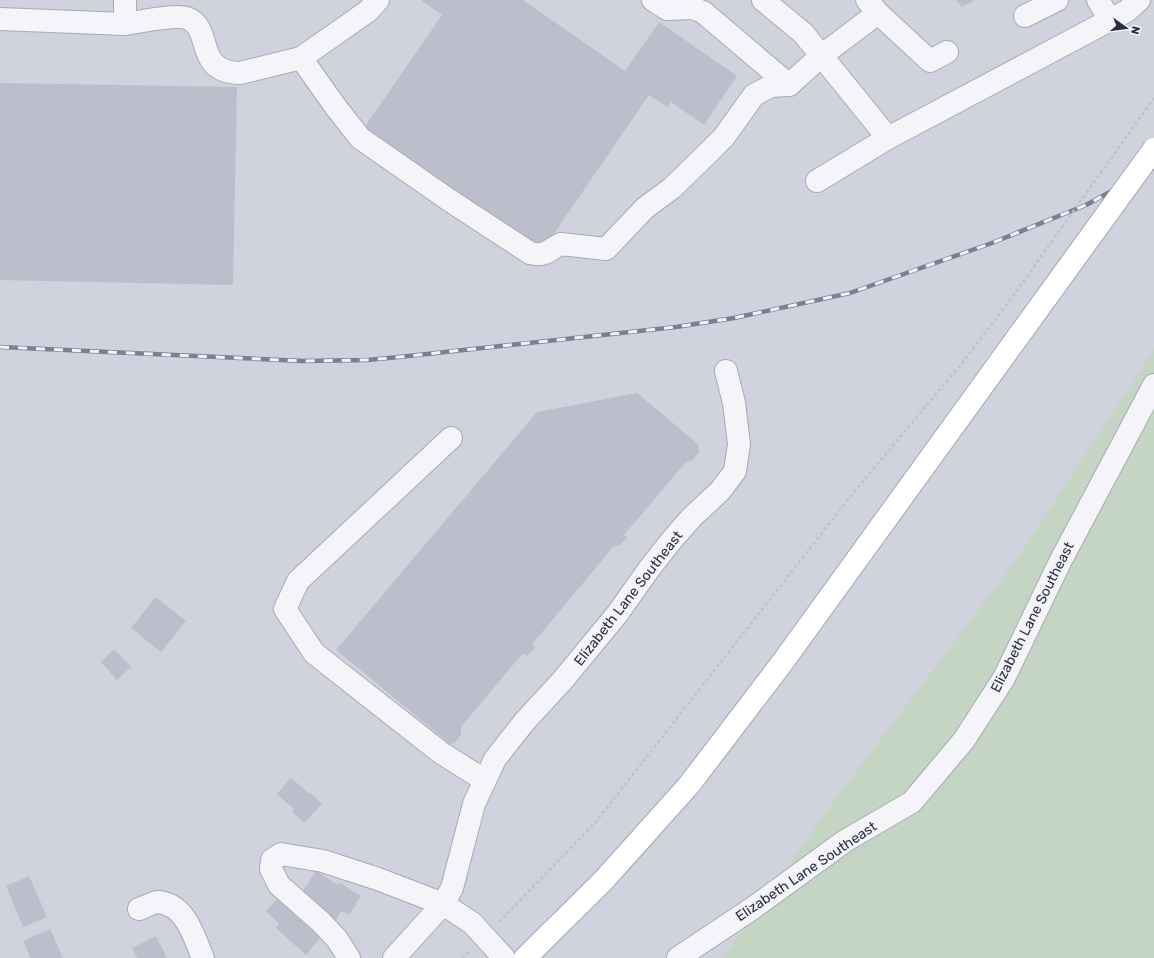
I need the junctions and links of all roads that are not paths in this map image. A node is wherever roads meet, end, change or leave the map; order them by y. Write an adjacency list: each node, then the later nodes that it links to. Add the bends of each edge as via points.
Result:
1 (125, 0): 12 (street)
2 (378, 0): 15 (street, via 368,11)
3 (653, 0): 16 (street, via 667,9 692,8 703,12)
4 (763, 0): 14 (street, via 803,33)
5 (1057, 0): 9 (street)
6 (1098, 0): 11 (street)
7 (1139, 0): 11 (street, via 1127,11)
8 (873, 6): 13 (street, via 930,61); 14 (street)
9 (1025, 16)
10 (0, 19): 12 (street)
11 (1110, 20): 17 (street)
12 (125, 24): 15 (street, via 186,18 197,26 213,63 221,70 234,73)
13 (947, 52)
14 (821, 56): 16 (street); 17 (street)
15 (301, 58): 16 (street, via 360,138 530,253 539,255 561,244 606,249 645,208 672,188 724,137 754,95 771,86)
16 (789, 85)
17 (888, 138): 19 (street)
18 (1154, 149): 30 (main road, bridge, via 786,657 689,785 603,881)
19 (817, 181)
20 (726, 371): 23 (street, Elizabeth Lane Southeast, via 734,402 739,444 735,471 720,491 671,541 618,613 495,759)
21 (1154, 385): 31 (street, Elizabeth Lane Southeast, via 1061,560 1004,678 964,740 912,802 846,841)
22 (451, 438): 23 (street, via 298,581 284,609 314,653 440,752)
23 (484, 780): 24 (street, Elizabeth Lane Southeast, via 474,804 452,888)
24 (442, 904): 27 (street, via 323,861 281,854 272,860 271,869 279,885 322,922); 28 (street, Elizabeth Lane Southeast); 29 (street, via 472,923)
25 (139, 909): 26 (street, via 158,902 171,905 186,919)
26 (203, 958)
27 (349, 958)
28 (394, 958)
29 (504, 958)
30 (525, 958)
31 (678, 958)

